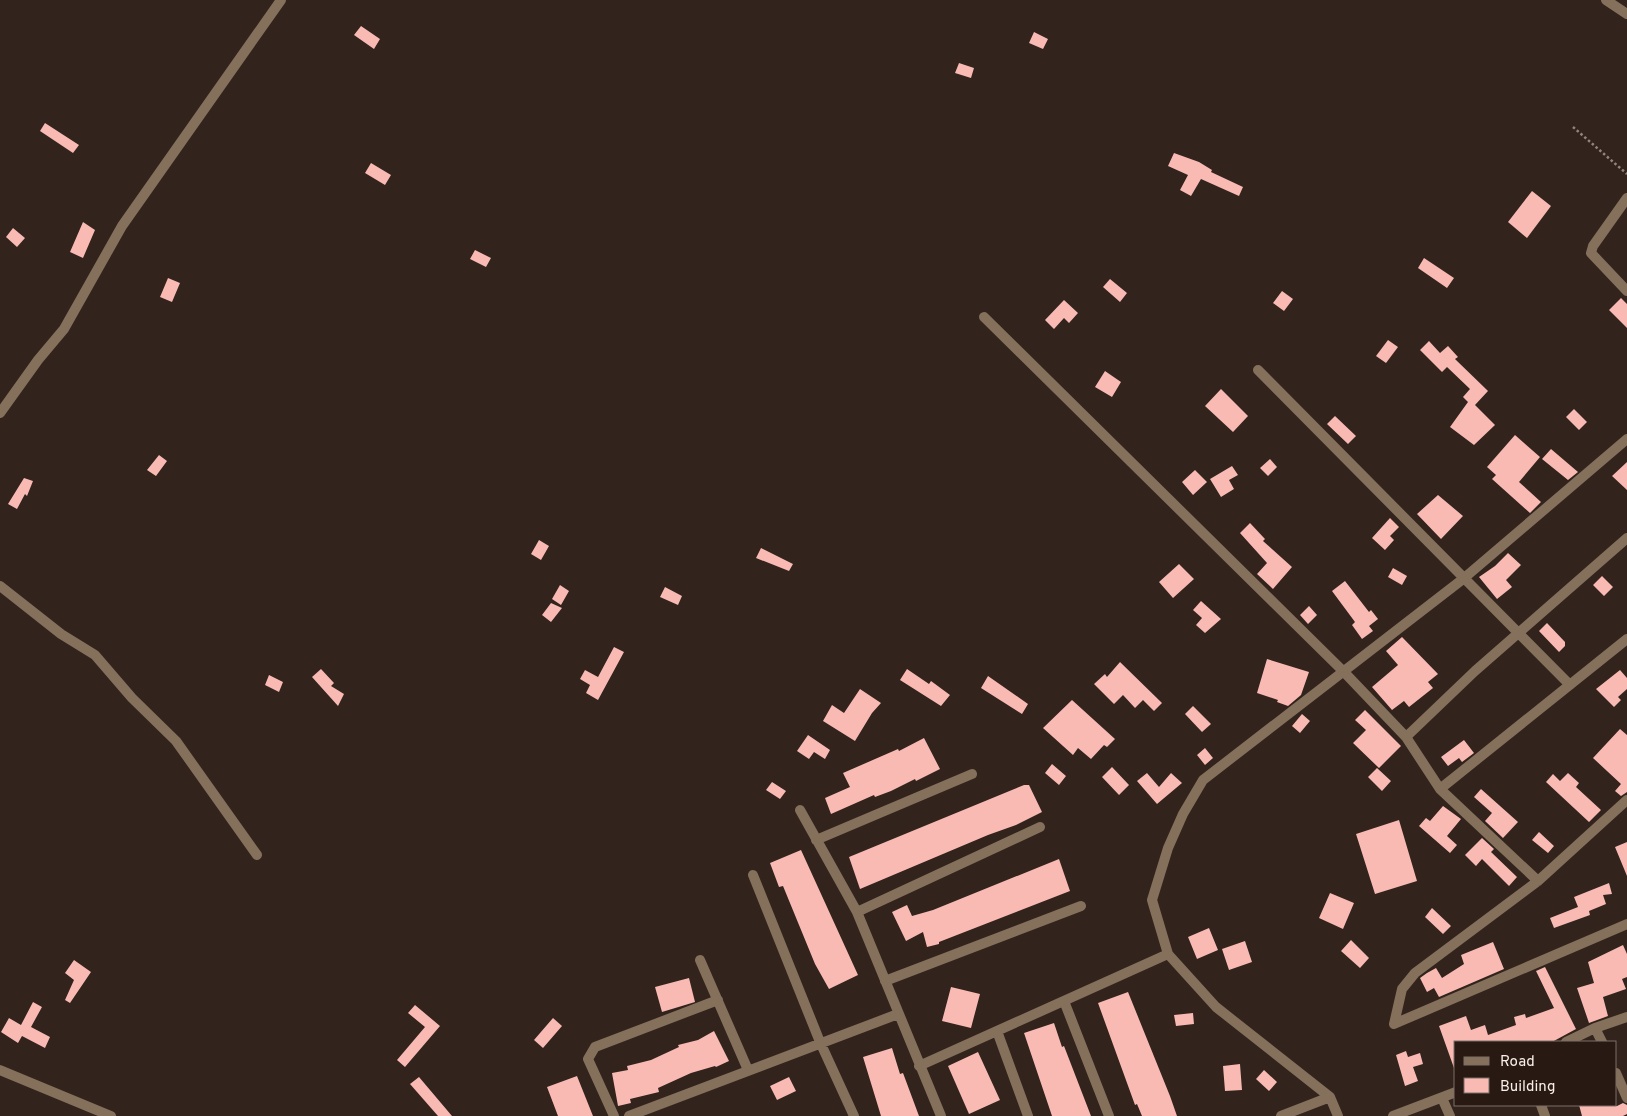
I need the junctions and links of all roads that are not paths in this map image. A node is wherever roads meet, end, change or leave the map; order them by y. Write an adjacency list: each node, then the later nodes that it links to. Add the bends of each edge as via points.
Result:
1 (281, 0): 8 (street, via 122,226 64,329)
2 (1606, 0): 3 (street)
3 (1627, 14)
4 (1627, 198): 5 (street, via 1591,253)
5 (1627, 292)
6 (984, 317): 15 (street)
7 (1258, 370): 11 (street)
8 (0, 413)
9 (1627, 440): 11 (street)
10 (1627, 538): 13 (street)
11 (1463, 579): 13 (street); 15 (street)
12 (0, 586): 24 (street, via 60,634 95,655 132,698 176,741)
13 (1517, 634): 16 (street); 17 (street)
14 (1627, 639): 16 (street)
15 (1344, 672): 17 (street); 30 (street, via 1203,780 1182,814 1152,900)
16 (1570, 685): 19 (street)
17 (1406, 737): 19 (street)
18 (972, 774): 23 (street)
19 (1440, 789): 26 (street)
20 (1627, 800): 26 (street)
21 (800, 810): 23 (street)
22 (1040, 827): 28 (street)
23 (816, 840): 28 (street)
24 (257, 855)
25 (753, 875): 41 (street)
26 (1538, 881): 29 (street, via 1416,973 1402,989 1394,1024)
27 (1081, 906): 32 (street)
28 (857, 912): 32 (street)
29 (1627, 924)
30 (1168, 954): 34 (street); 47 (street, via 1216,1007)
31 (700, 960): 33 (street)
32 (885, 981): 35 (street)
33 (718, 1000): 44 (street); 51 (street, via 595,1047 588,1059)
34 (1064, 1001): 38 (street); 56 (street)
35 (898, 1014): 41 (street); 42 (street)
36 (1627, 1017): 37 (street)
37 (1595, 1028): 39 (street); 40 (street)
38 (997, 1031): 42 (street); 55 (street)
39 (1568, 1041)
40 (1602, 1041)
41 (820, 1042): 44 (street); 53 (street)
42 (919, 1066): 54 (street)
43 (0, 1070): 50 (street)
44 (748, 1070): 52 (street)
45 (1617, 1075): 49 (street)
46 (1454, 1093): 48 (street)
47 (1330, 1097): 57 (street); 58 (street)
48 (1442, 1098): 59 (street); 60 (street)
49 (1627, 1098)
50 (111, 1116)
51 (614, 1116)
52 (629, 1116)
53 (854, 1116)
54 (940, 1116)
55 (1028, 1116)
56 (1109, 1116)
57 (1281, 1116)
58 (1338, 1116)
59 (1393, 1116)
60 (1450, 1116)

